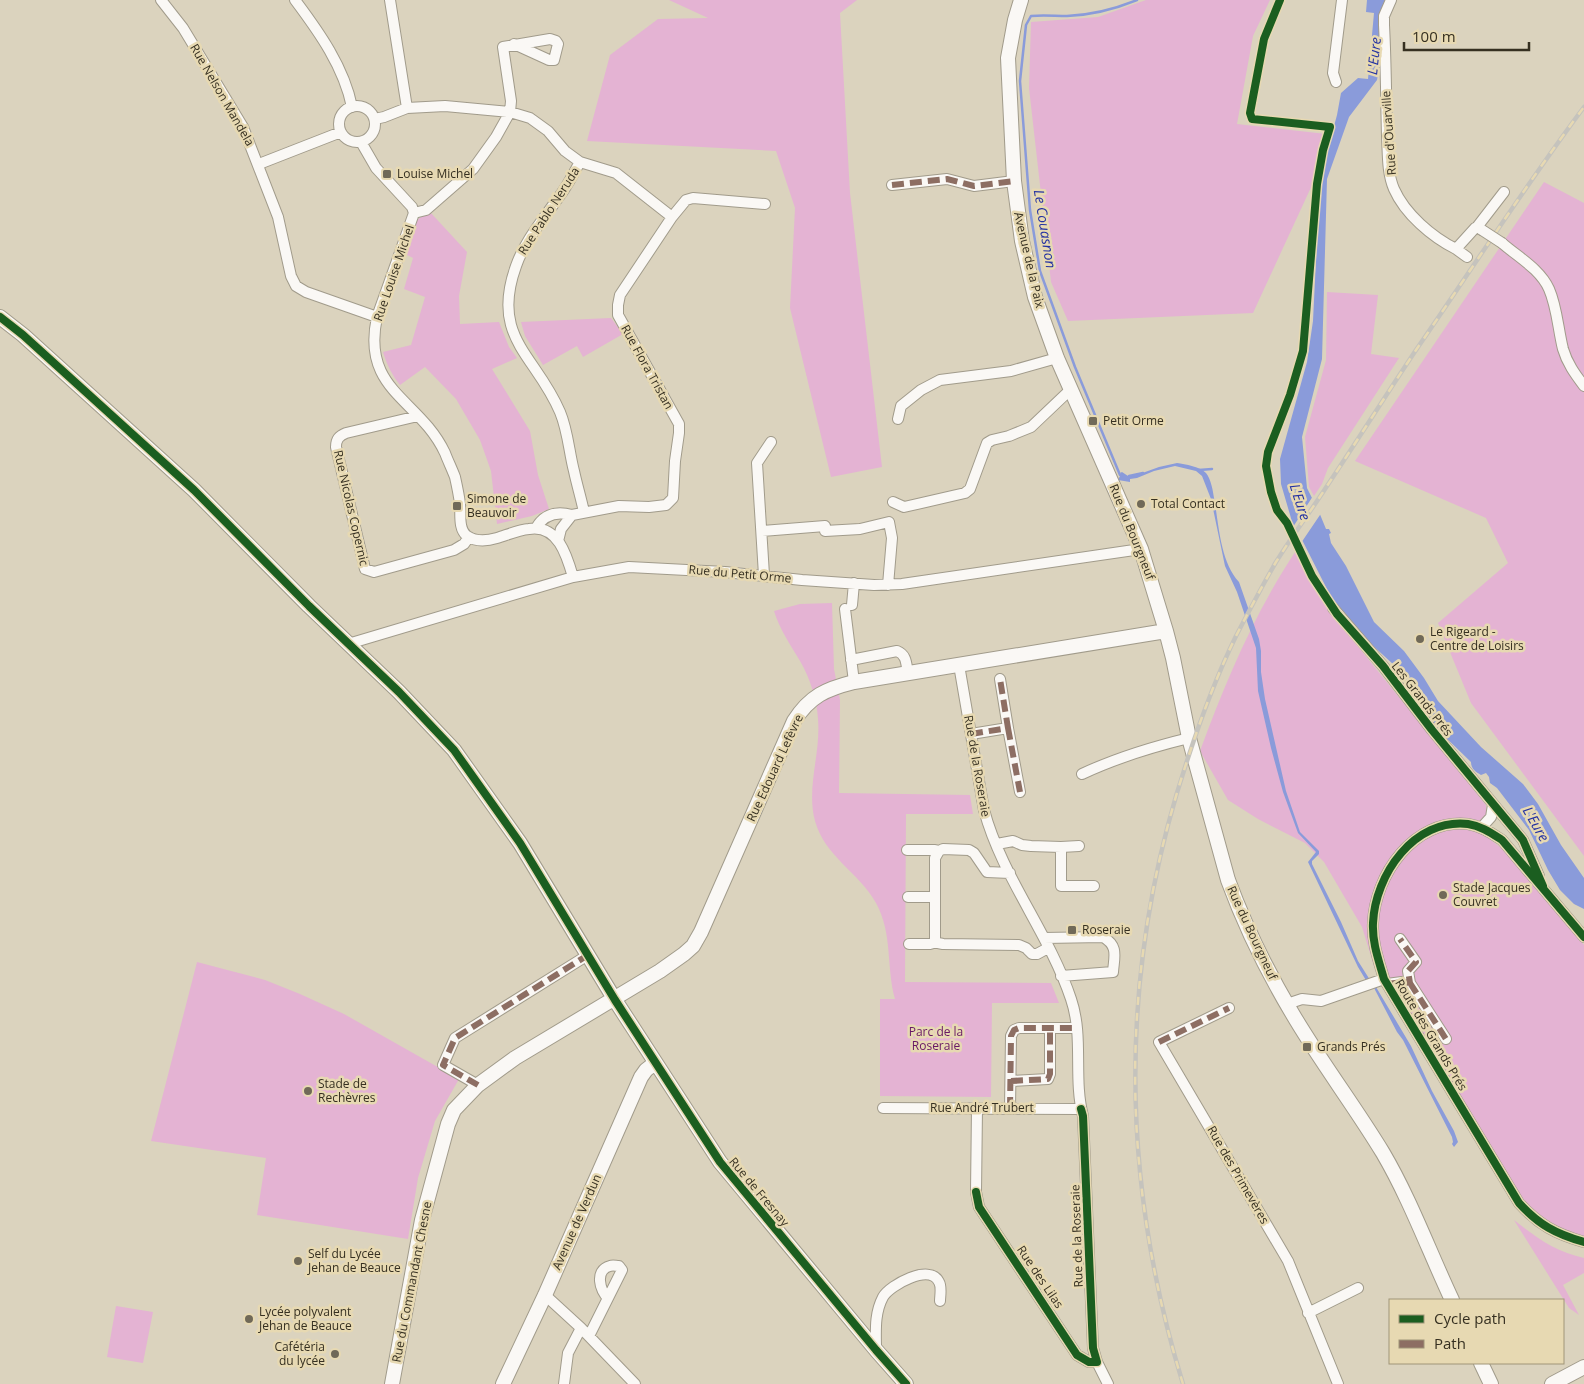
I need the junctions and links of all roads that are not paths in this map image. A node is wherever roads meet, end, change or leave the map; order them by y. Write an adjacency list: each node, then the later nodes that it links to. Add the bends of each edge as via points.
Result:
1 (161, 0): 16 (street, Rue Nelson Mandela, via 183,28 238,119)
2 (295, 0): 9 (street, via 326,43)
3 (390, 0): 10 (street)
4 (1021, 0): 17 (street, Avenue de la Paix, via 1008,58)
5 (1342, 0): 8 (street, via 1333,73)
6 (1392, 0): 24 (street, Rue d'Ouarville, via 1384,16 1384,25 1388,160 1393,187 1400,202 1420,223 1444,243)
7 (514, 44): 11 (street, via 504,47)
8 (1336, 82)
9 (352, 107): 12 (street, via 363,107); 13 (street, via 342,114)
10 (407, 108): 11 (street, via 445,106); 12 (street)
11 (510, 112): 15 (street, via 530,118); 21 (street, Rue Louise Michel, via 473,169 426,210)
12 (375, 119): 14 (street, via 372,136)
13 (341, 132): 14 (street, via 349,141); 16 (street)
14 (361, 142): 21 (street, via 376,168)
15 (580, 162): 22 (street, via 616,173); 36 (street, Rue Pablo Neruda, via 560,197 522,250 509,296 515,339 560,412)
16 (258, 164): 27 (street, Rue Nelson Mandela, via 278,217 296,286)
17 (1014, 181): 18 (street, via 974,186 947,179); 28 (street, Avenue de la Paix, via 1022,241 1035,297)
18 (892, 185)
19 (1504, 192): 23 (street)
20 (765, 204): 22 (street, Rue Flora Tristan, via 693,198 686,200)
21 (414, 213): 27 (street, Rue Louise Michel)
22 (672, 217): 36 (street, Rue Flora Tristan, via 620,295 618,315 679,424 673,498 666,505 619,506)
23 (1479, 228): 24 (street); 29 (street, bridge, via 1538,273 1549,288 1564,351)
24 (1456, 248): 25 (street, Rue d'Ouarville)
25 (1467, 257)
26 (0, 317): 49 (street, Rue de Fresnay, via 194,490)
27 (378, 317): 31 (street, Rue Louise Michel, via 374,348 380,371)
28 (1058, 358): 30 (street, Avenue de la Paix); 32 (street, via 1011,371 940,380 901,406)
29 (1584, 386)
30 (1072, 389): 34 (street, Avenue de la Paix); 35 (street, via 1031,427 987,443 970,489 965,493 904,507)
31 (418, 416): 40 (street, Rue Louise Michel, via 437,440 450,467 457,488 462,530); 40 (street, Rue Nicolas Copernic, via 346,433 336,441 365,569 374,572 454,550)
32 (898, 420)
33 (771, 442): 39 (street, via 757,463)
34 (1110, 478): 42 (street, Rue du Bourgneuf)
35 (893, 502)
36 (584, 512): 37 (street, Rue Flora Tristan)
37 (572, 515): 38 (street, Rue Flora Tristan, via 552,514); 41 (street)
38 (536, 528): 40 (street, via 486,541); 41 (street)
39 (762, 531): 43 (street); 46 (street, via 825,526 825,531 860,529 889,522 892,538)
40 (469, 537)
41 (558, 540): 44 (street, via 568,558)
42 (1141, 549): 46 (street, Rue du Petit Orme); 48 (street, Rue du Bourgneuf)
43 (764, 575): 44 (street, Rue du Petit Orme, via 629,567); 45 (street, Rue du Petit Orme)
44 (573, 577): 49 (street, Rue du Petit Orme)
45 (854, 583): 46 (street, Rue du Petit Orme); 50 (street, via 848,607)
46 (888, 585)
47 (1333, 608): 60 (street, Les Grands Prés)
48 (1166, 631): 51 (street, Rue Edouard Lefèvre); 57 (street, Rue du Bourgneuf)
49 (348, 644): 78 (street, Rue de Fresnay, via 454,750 520,843)
50 (851, 660): 52 (street, via 897,651 905,657); 54 (street)
51 (959, 665): 52 (street, Rue Edouard Lefèvre); 56 (street, Rue de la Roseraie)
52 (908, 674): 54 (street, Rue Edouard Lefèvre)
53 (1000, 679): 55 (street)
54 (854, 682): 82 (street, Rue Edouard Lefèvre, via 816,696 798,714 693,946 675,962)
55 (1008, 728): 56 (street); 59 (street)
56 (971, 734): 62 (street, Rue de la Roseraie, via 984,810)
57 (1189, 738): 58 (street, via 1154,746); 83 (street, Rue du Bourgneuf, via 1233,894)
58 (1082, 774)
59 (1020, 792)
60 (1493, 805): 61 (street, via 1491,817); 69 (street, Les Grands Prés, via 1523,840)
61 (1481, 828): 69 (street, Route des Grands Prés, via 1502,840); 80 (street, Route des Grands Prés, via 1453,824 1427,832 1404,849 1387,873 1375,907 1373,924)
62 (996, 844): 64 (street, via 1013,841 1022,845); 67 (street, Rue de la Roseraie)
63 (1079, 846): 64 (street)
64 (1061, 847): 68 (street, via 1061,886)
65 (907, 850): 66 (street)
66 (939, 852): 67 (street, via 969,850 986,872); 71 (street, via 935,858)
67 (1010, 873): 73 (street, Rue de la Roseraie)
68 (1094, 886)
69 (1543, 886): 72 (street, Route des Grands Prés)
70 (908, 897): 71 (street)
71 (935, 898): 75 (street)
72 (1584, 937)
73 (1044, 938): 77 (street, Rue de la Roseraie); 79 (street, via 1103,937 1113,945 1113,972)
74 (1400, 939): 81 (street, via 1416,962 1408,972)
75 (937, 942): 76 (street); 77 (street, via 1018,945 1032,954)
76 (909, 944)
77 (1048, 948): 79 (street, Rue de la Roseraie)
78 (588, 955): 82 (street, Rue de Fresnay); 90 (street, via 455,1038 443,1065)
79 (1061, 976): 86 (street, Rue de la Roseraie, via 1071,999)
80 (1378, 982): 81 (street); 83 (street, via 1321,1002 1302,999); 95 (street, Route des Grands Prés, via 1519,1203 1548,1229)
81 (1410, 983): 87 (street)
82 (615, 1000): 88 (street, Rue de Fresnay); 90 (street, Rue du Commandant Chesne, via 515,1058)
83 (1287, 1004): 99 (street, Rue du Bourgneuf, via 1383,1153)
84 (1229, 1008): 101 (street, Rue des Primevères, via 1159,1042 1288,1261)
85 (1050, 1028): 86 (street); 89 (street, via 1014,1030 1011,1036); 89 (street, via 1048,1079)
86 (1076, 1028): 94 (street, Rue de la Roseraie)
87 (1446, 1039)
88 (655, 1063): 97 (street, Avenue de Verdun, via 641,1077); 103 (street, Rue de Fresnay, via 720,1162)
89 (1011, 1081): 93 (street)
90 (478, 1085): 110 (street, Rue du Commandant Chesne, via 454,1110 448,1124 422,1220)
91 (883, 1108): 92 (street, Rue André Trubert)
92 (977, 1108): 93 (street, Rue André Trubert); 107 (street, Rue des Lilas, via 976,1192 979,1207 1077,1355 1089,1362)
93 (1010, 1109): 94 (street, Rue André Trubert)
94 (1082, 1109): 107 (street, Rue de la Roseraie, via 1092,1344)
95 (1584, 1242)
96 (1358, 1288): 101 (street)
97 (545, 1295): 104 (street); 111 (street, Avenue de Verdun)
98 (608, 1298): 105 (street)
99 (1452, 1299)
100 (940, 1301): 102 (street, via 940,1283 936,1278 917,1275 884,1295)
101 (1308, 1312): 116 (street, Rue des Primevères)
102 (876, 1319): 103 (street); 106 (street)
103 (856, 1326): 106 (street, Rue de Fresnay)
104 (581, 1328): 105 (street); 112 (street, via 568,1353)
105 (589, 1336): 113 (street)
106 (876, 1350): 114 (street, Rue de Fresnay)
107 (1097, 1362): 115 (street, Rue de la Roseraie)
108 (1481, 1364): 117 (street)
109 (1584, 1367): 118 (street)
110 (392, 1384)
111 (503, 1384)
112 (564, 1384)
113 (635, 1384)
114 (906, 1384)
115 (1108, 1384)
116 (1338, 1384)
117 (1491, 1384)
118 (1552, 1384)

